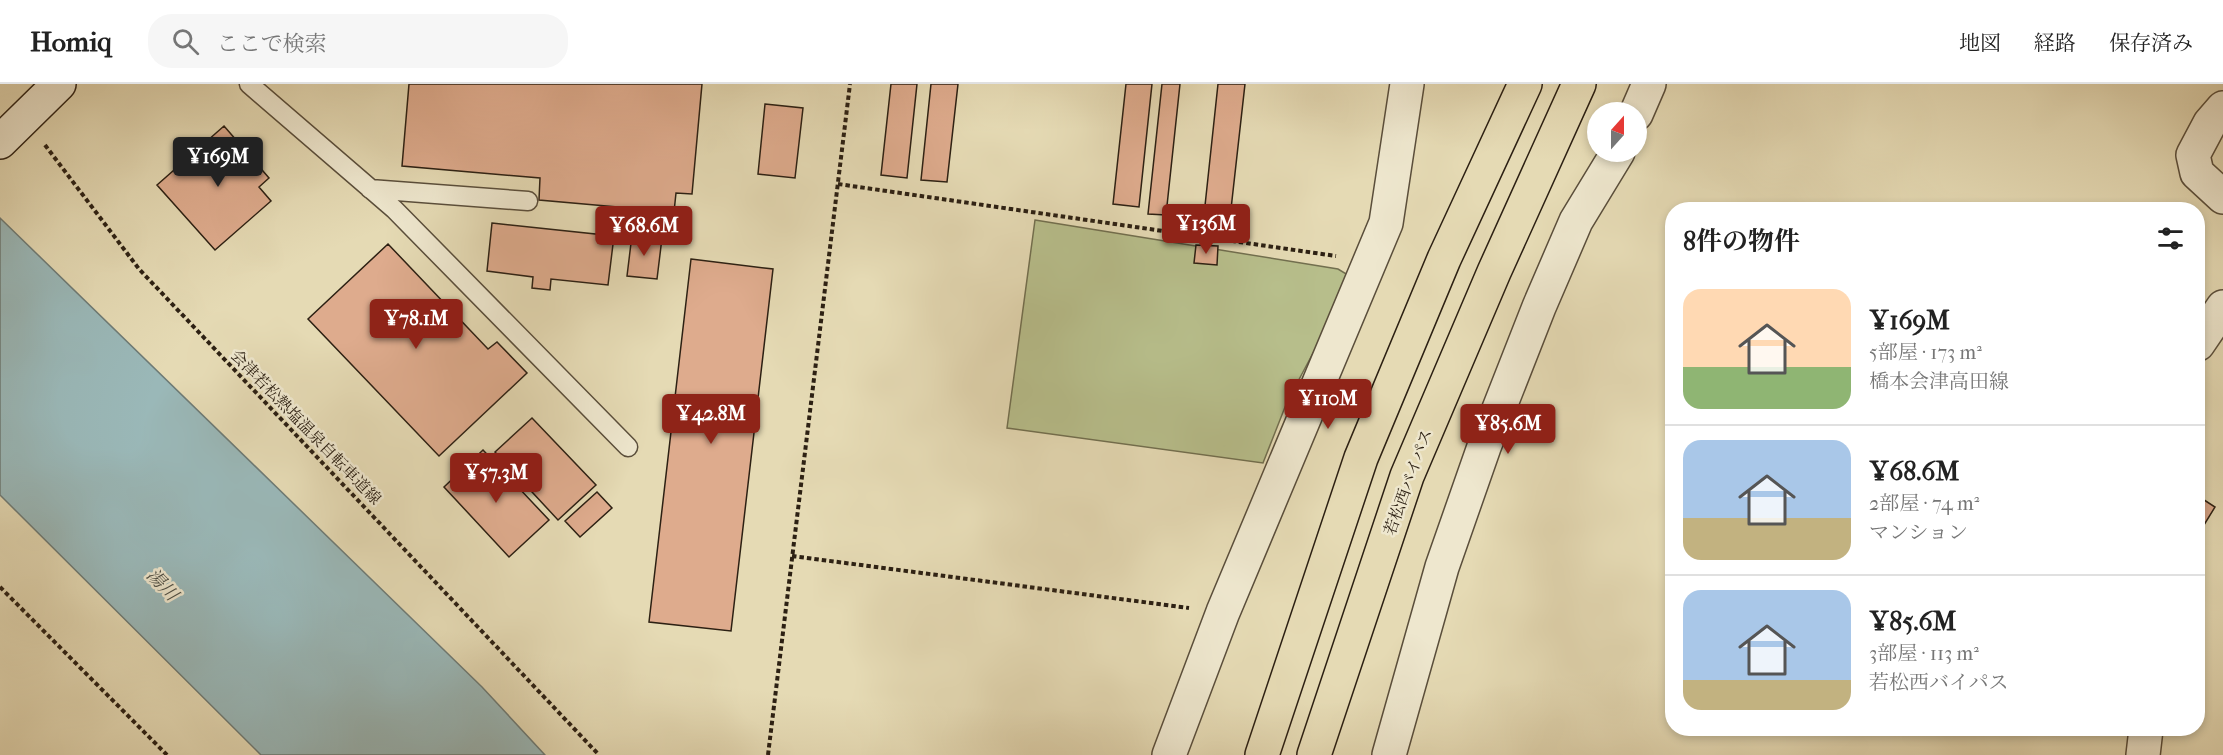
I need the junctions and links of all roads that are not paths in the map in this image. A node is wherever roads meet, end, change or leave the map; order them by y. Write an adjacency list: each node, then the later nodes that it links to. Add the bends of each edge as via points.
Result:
1 (59, 84): 9 (street)
2 (249, 84): 11 (lane)
3 (1407, 84): 18 (street, via 1389,209 1371,261 1223,612)
4 (1525, 84): 19 (highway, via 1444,260 1361,458)
5 (1579, 84): 20 (highway, 若松西バイパス, via 1407,476)
6 (1649, 84): 7 (street)
7 (1641, 102)
8 (2223, 108): 12 (street, via 2193,155 2197,173)
9 (13, 129)
10 (1612, 162): 21 (street, via 1576,221 1484,447 1442,567)
11 (370, 189): 13 (lane); 16 (lane)
12 (2223, 197)
13 (528, 201)
14 (2223, 307): 15 (street)
15 (2205, 334)
16 (628, 447)
17 (2145, 736): 22 (street)
18 (1169, 755)
19 (1262, 755)
20 (1314, 755)
21 (1389, 755)
22 (2143, 755)

